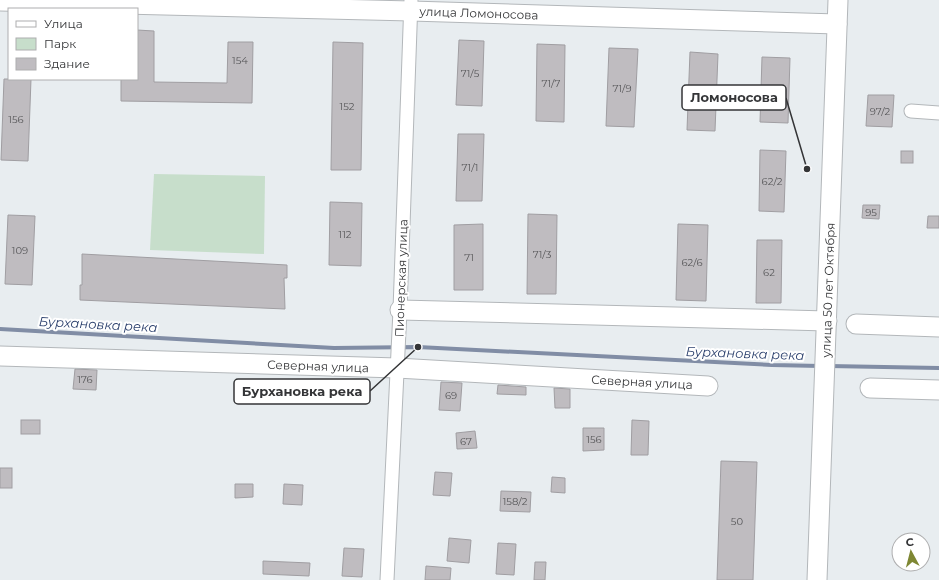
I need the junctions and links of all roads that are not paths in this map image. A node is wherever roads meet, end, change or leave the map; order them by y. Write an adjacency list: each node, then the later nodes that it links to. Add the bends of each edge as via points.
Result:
1 (838, 0): 4 (street, улица 50 лет Октября)
2 (0, 1): 3 (street, улица Ломоносова)
3 (411, 5): 4 (street, улица Ломоносова); 7 (street, Пионерская улица)
4 (837, 24): 8 (street, улица 50 лет Октября)
5 (911, 111): 6 (street)
6 (939, 113)
7 (400, 310): 8 (street); 12 (street, Пионерская улица)
8 (827, 321): 17 (street, улица 50 лет Октября)
9 (856, 324): 10 (street)
10 (939, 327)
11 (0, 356): 12 (street, Северная улица)
12 (397, 368): 13 (street, Северная улица); 16 (street, Пионерская улица)
13 (708, 386)
14 (870, 388): 15 (street)
15 (939, 390)
16 (387, 580)
17 (818, 580)

